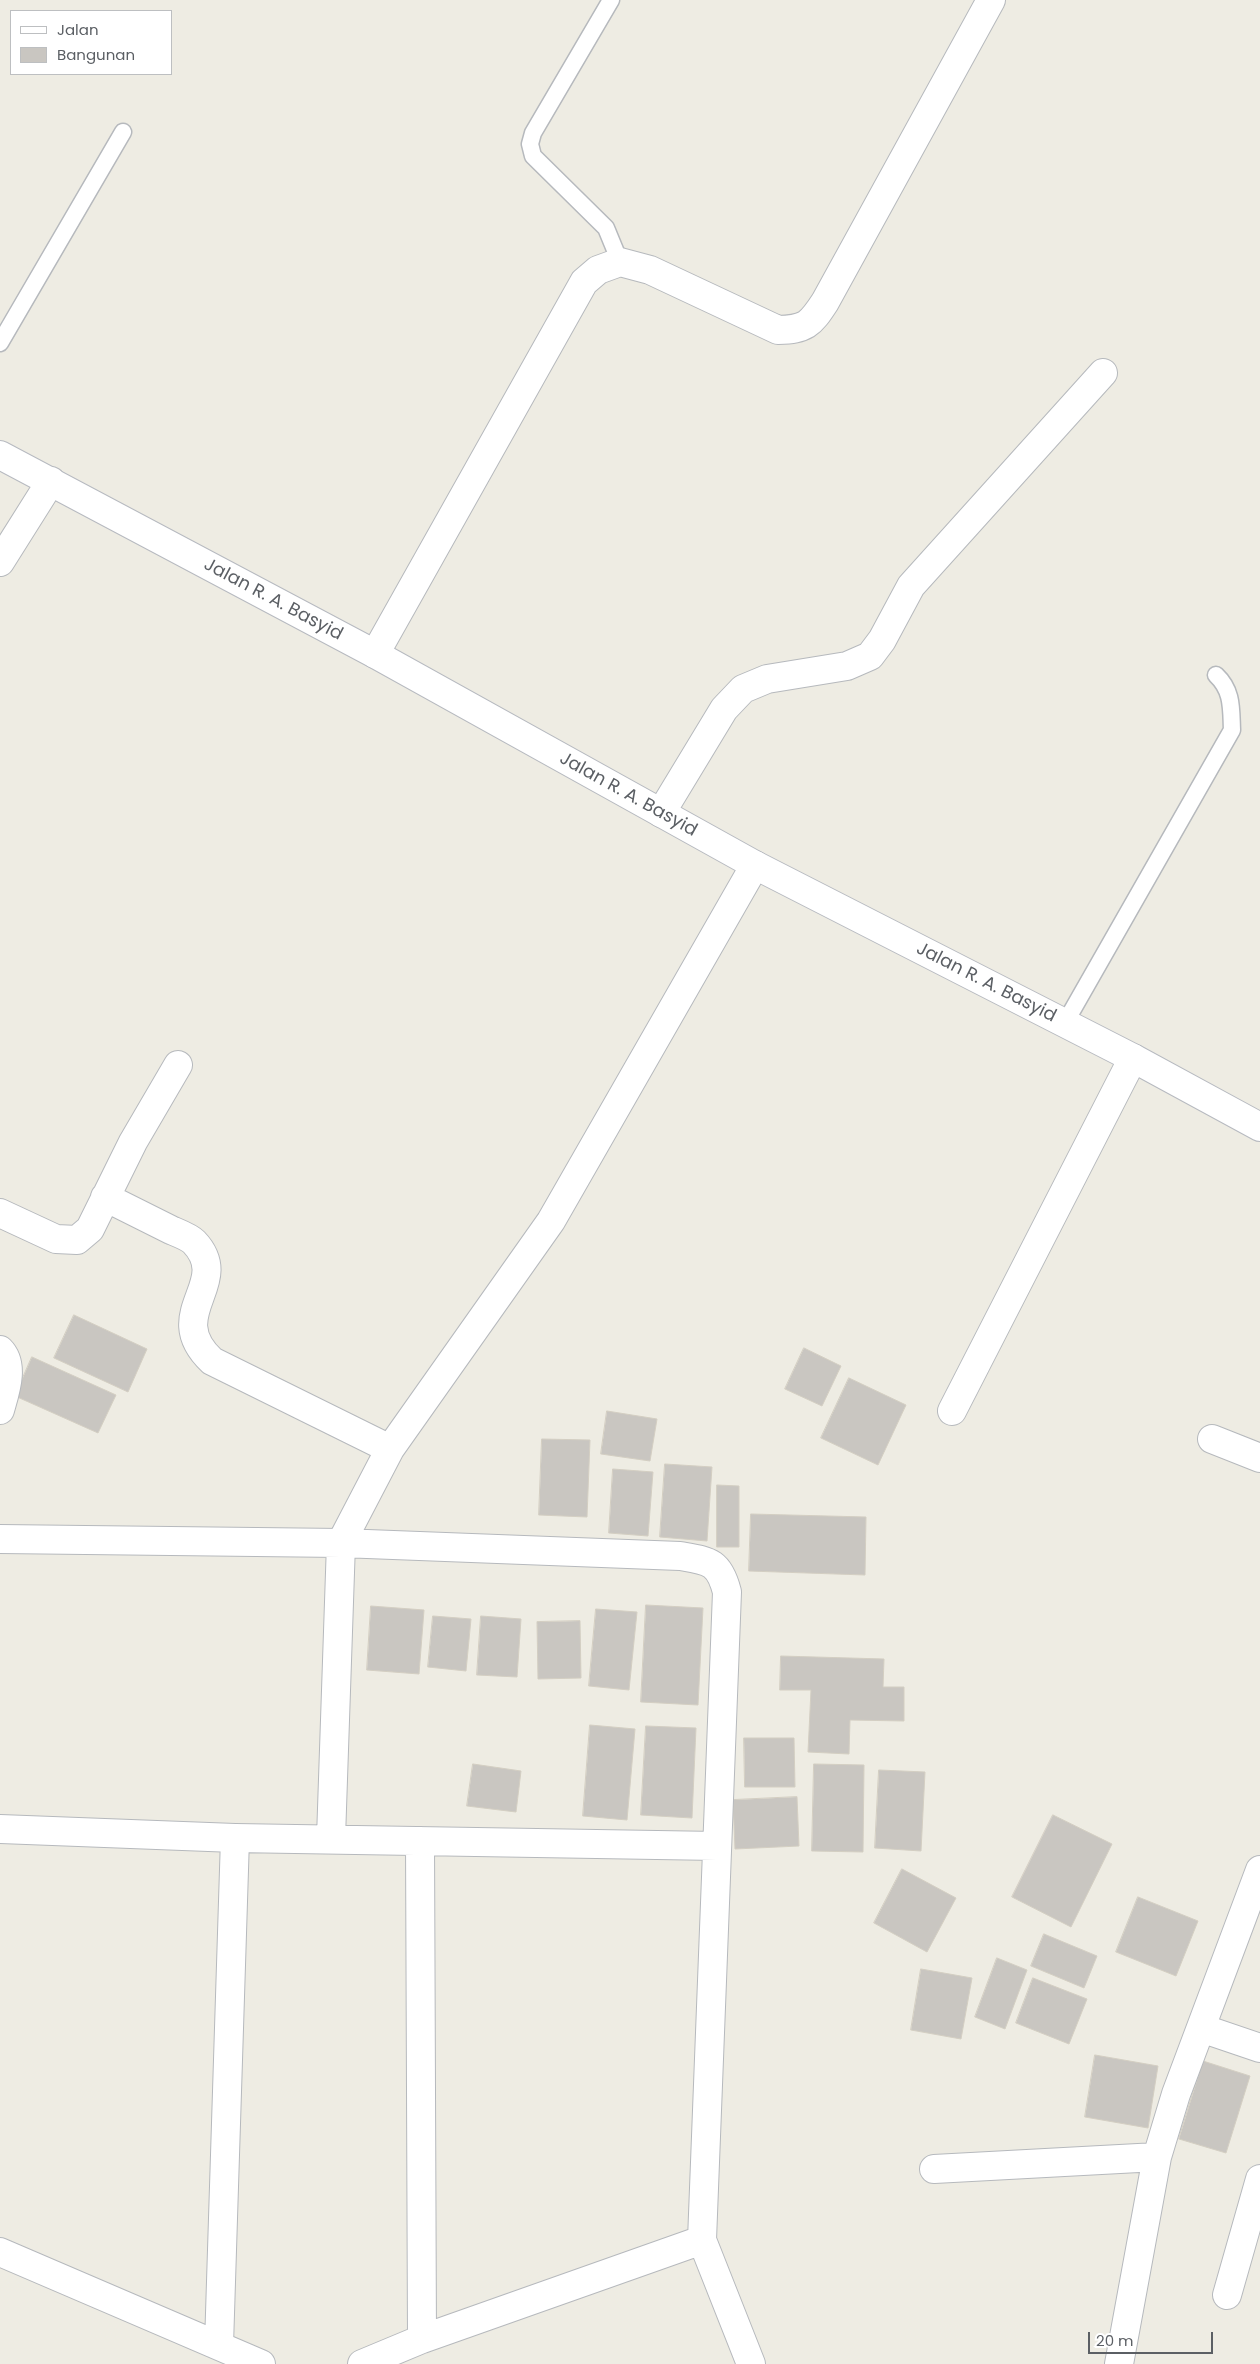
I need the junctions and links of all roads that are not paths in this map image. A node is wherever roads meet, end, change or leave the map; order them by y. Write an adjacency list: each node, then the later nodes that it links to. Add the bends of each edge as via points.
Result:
1 (611, 0): 4 (lane, via 533,133 530,144 533,156 606,228)
2 (991, 0): 4 (street, via 812,322 796,329 778,330 650,270)
3 (122, 132): 5 (lane)
4 (620, 262): 10 (street, via 598,270 584,282)
5 (0, 343)
6 (1103, 373): 12 (street, via 911,586 870,656 847,666 767,679 743,689 724,709)
7 (0, 455): 8 (street, Jalan R. A. Basyid)
8 (52, 481): 9 (street); 10 (street, Jalan R. A. Basyid)
9 (0, 562)
10 (375, 654): 12 (street, Jalan R. A. Basyid)
11 (1216, 675): 14 (lane, via 1226,684 1232,730)
12 (661, 813): 13 (street, Jalan R. A. Basyid)
13 (755, 865): 14 (street, Jalan R. A. Basyid); 24 (street, via 551,1221)
14 (1065, 1023): 15 (street, Jalan R. A. Basyid)
15 (1133, 1058): 17 (street, Jalan R. A. Basyid); 22 (street)
16 (178, 1064): 18 (street)
17 (1260, 1127)
18 (105, 1197): 19 (street, via 90,1229 77,1240 56,1239); 24 (street, via 193,1241 204,1255 208,1269 193,1316 193,1334 200,1350 212,1361)
19 (0, 1213)
20 (0, 1350): 21 (street, via 8,1369)
21 (0, 1410)
22 (952, 1411)
23 (1212, 1439): 25 (street)
24 (390, 1449): 27 (street)
25 (1260, 1458)
26 (0, 1539): 27 (street)
27 (340, 1543): 30 (street); 32 (street, via 680,1556 708,1561 723,1574 728,1592)
28 (0, 1829): 29 (street)
29 (235, 1838): 30 (street); 43 (street)
30 (331, 1838): 31 (street)
31 (420, 1841): 32 (street); 42 (street)
32 (717, 1846): 39 (street)
33 (1260, 1870): 34 (street)
34 (1201, 2028): 35 (street); 36 (street)
35 (1260, 2048)
36 (1156, 2157): 37 (street); 47 (street)
37 (934, 2169)
38 (1260, 2179): 41 (street)
39 (702, 2240): 42 (street); 46 (street)
40 (0, 2252): 43 (street)
41 (1227, 2295)
42 (422, 2339): 45 (street)
43 (219, 2345): 44 (street)
44 (261, 2364)
45 (362, 2364)
46 (751, 2364)
47 (1119, 2364)

